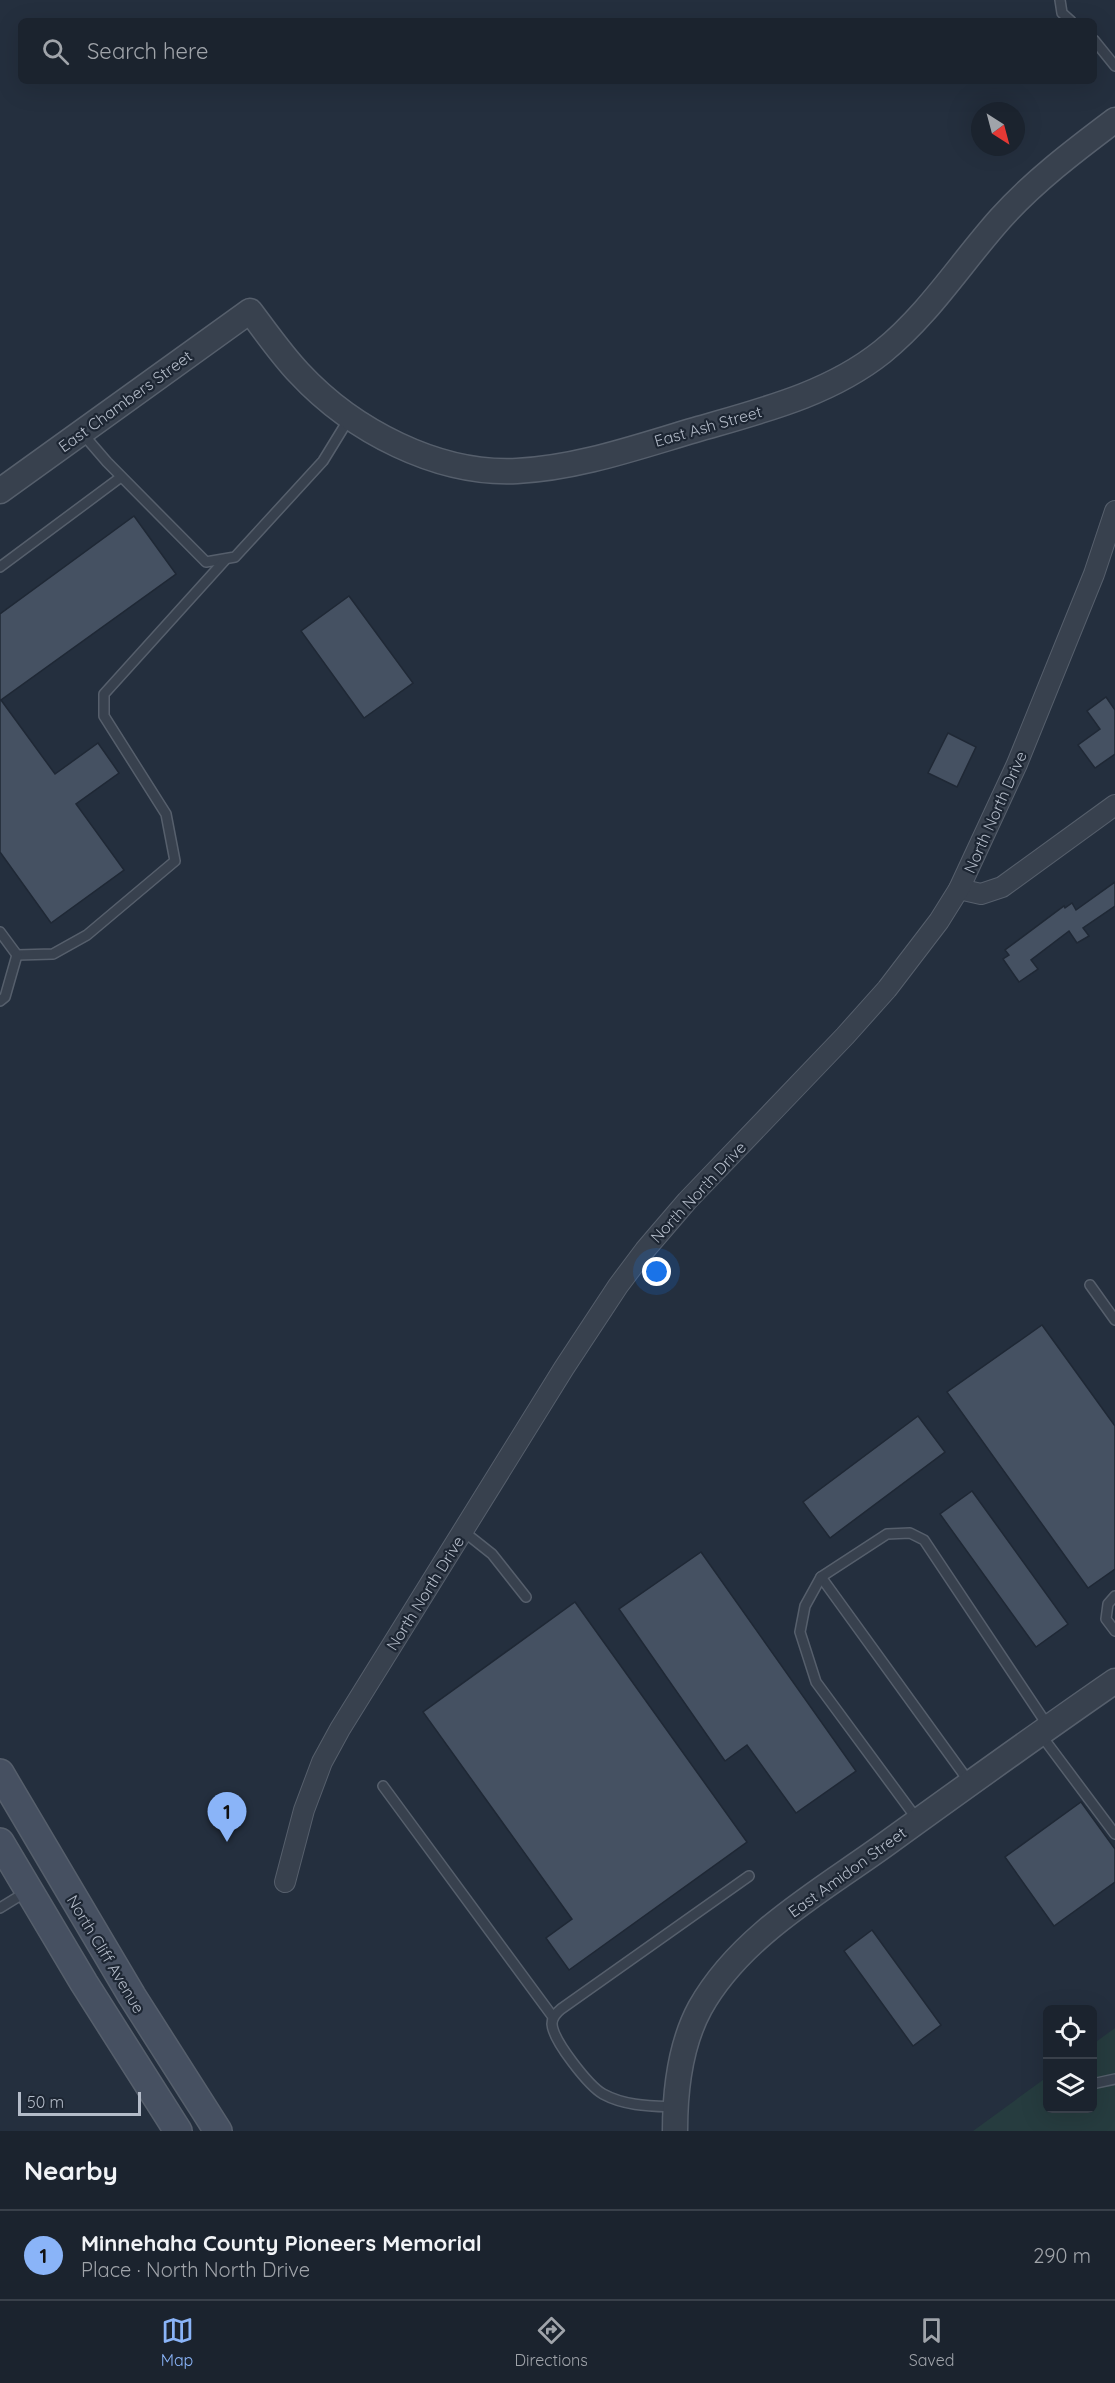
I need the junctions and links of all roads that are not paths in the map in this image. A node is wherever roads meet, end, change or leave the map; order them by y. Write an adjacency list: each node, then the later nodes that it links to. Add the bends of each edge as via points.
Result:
1 (1060, 0): 2 (lane, via 1062,13)
2 (1068, 18)
3 (1097, 44): 4 (lane)
4 (1115, 66)
5 (1115, 120): 7 (street, East Ash Street, via 1025,194 901,336 840,380 789,402 609,455 518,471 450,463 393,441)
6 (250, 311): 7 (street, East Ash Street, via 298,372); 8 (street, East Chambers Street)
7 (350, 417): 12 (lane, via 323,461 235,557)
8 (82, 432): 9 (lane); 10 (street, East Chambers Street)
9 (121, 477): 12 (lane, via 206,562); 13 (lane)
10 (0, 491)
11 (1115, 511): 15 (street, North North Drive, via 1094,574 1017,764)
12 (226, 559): 17 (lane, via 104,694 104,716 166,814 175,861 87,935 53,954)
13 (0, 567)
14 (1115, 805): 15 (street, via 1002,887 981,894)
15 (960, 889): 21 (street, North North Drive, via 887,989 645,1250 564,1368)
16 (0, 932): 17 (lane)
17 (17, 955): 18 (lane, via 5,997)
18 (0, 1000)
19 (1090, 1285): 20 (lane)
20 (1115, 1320)
21 (463, 1531): 24 (lane, via 492,1554); 35 (street, North North Drive, via 322,1762 304,1810)
22 (821, 1578): 27 (lane, via 887,1534 910,1533 924,1540); 29 (lane); 31 (lane, via 806,1606 800,1632 816,1682)
23 (1115, 1596): 25 (lane, via 1108,1604 1106,1619)
24 (526, 1597)
25 (1115, 1631)
26 (1115, 1681): 27 (street, East Amidon Street)
27 (1044, 1730): 29 (street, East Amidon Street); 32 (lane)
28 (0, 1773): 43 (main road, North Cliff Avenue, via 132,1996)
29 (970, 1783): 31 (street, East Amidon Street)
30 (383, 1786): 38 (lane)
31 (918, 1821): 41 (street, East Amidon Street, via 773,1927 726,1972 711,1990 693,2024 681,2065)
32 (1115, 1834)
33 (0, 1842): 36 (main road, North Cliff Avenue)
34 (749, 1876): 38 (lane)
35 (285, 1882)
36 (29, 1891): 37 (lane); 42 (main road, North Cliff Avenue)
37 (0, 1908)
38 (553, 2017): 41 (lane, via 555,2036 590,2085 620,2101)
39 (1115, 2079): 40 (lane)
40 (1097, 2083)
41 (675, 2107): 44 (street, East Amidon Street)
42 (178, 2131)
43 (218, 2131)
44 (675, 2131)

